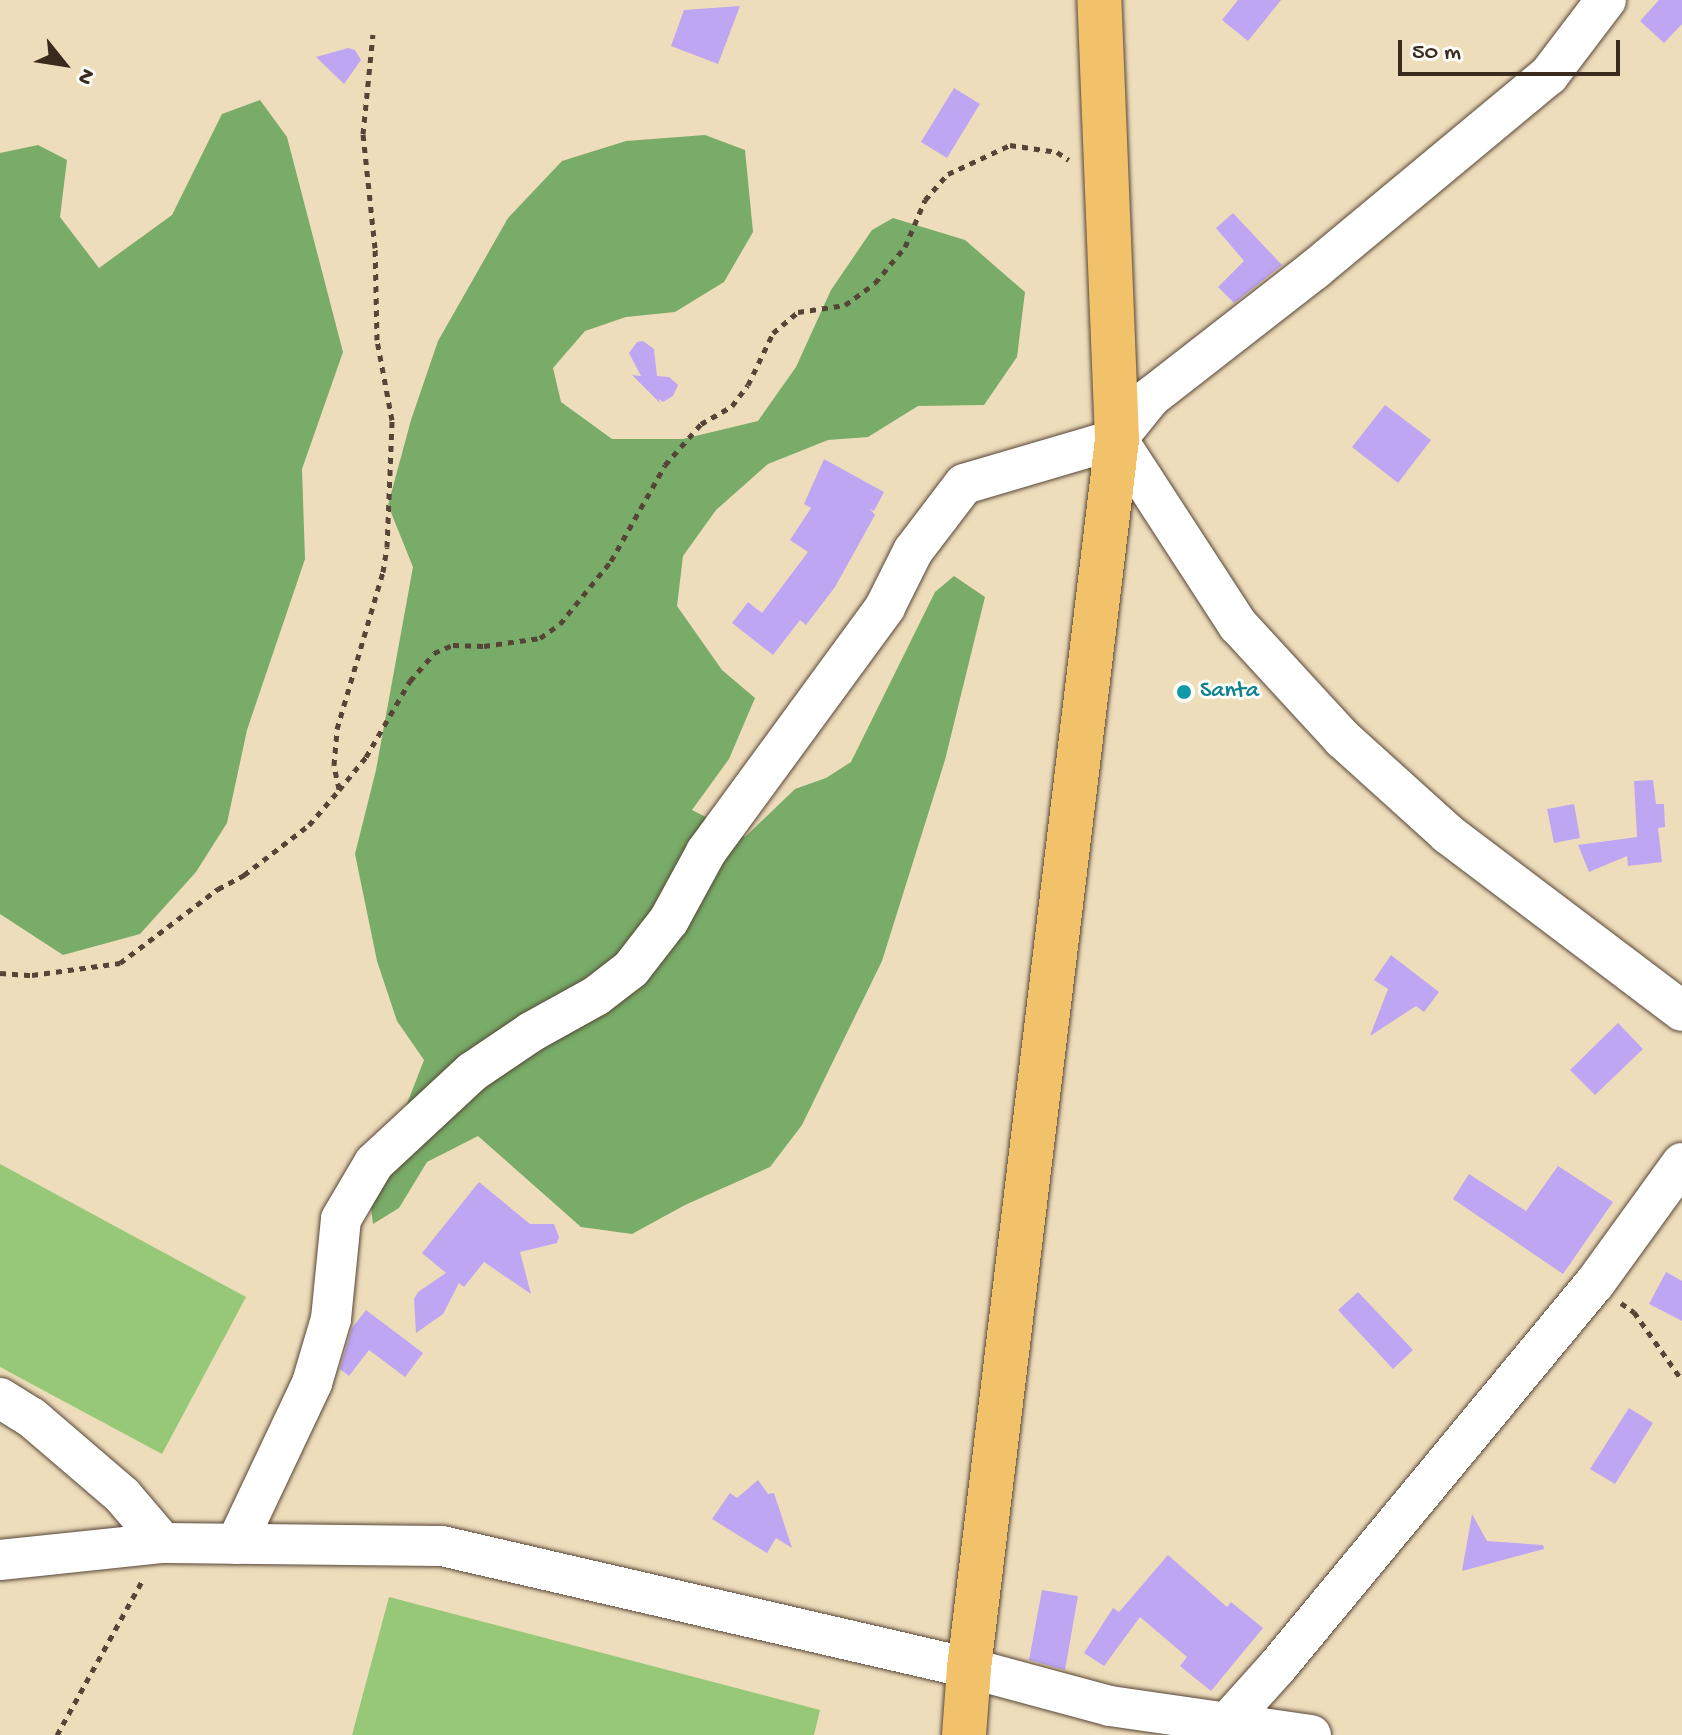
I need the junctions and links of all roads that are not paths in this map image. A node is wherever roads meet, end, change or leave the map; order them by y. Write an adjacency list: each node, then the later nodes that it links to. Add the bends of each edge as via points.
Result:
1 (1099, 0): 3 (main road)
2 (1606, 0): 3 (street, via 1549,75 1151,397)
3 (1117, 439): 4 (street, via 1238,625 1343,739 1448,834); 8 (street, via 964,484 913,551 885,607 706,852 669,920 631,969 472,1072 374,1163 341,1219 331,1319 312,1383); 10 (main road)
4 (1682, 1011)
5 (1682, 1163): 11 (street, via 1595,1283)
6 (0, 1398): 7 (street, via 31,1417 122,1495)
7 (163, 1543): 8 (street); 9 (street)
8 (236, 1544): 10 (street, via 442,1546)
9 (0, 1560)
10 (969, 1668): 11 (street, via 1110,1706); 12 (main road)
11 (1223, 1728): 13 (street)
12 (964, 1735)
13 (1311, 1735)

